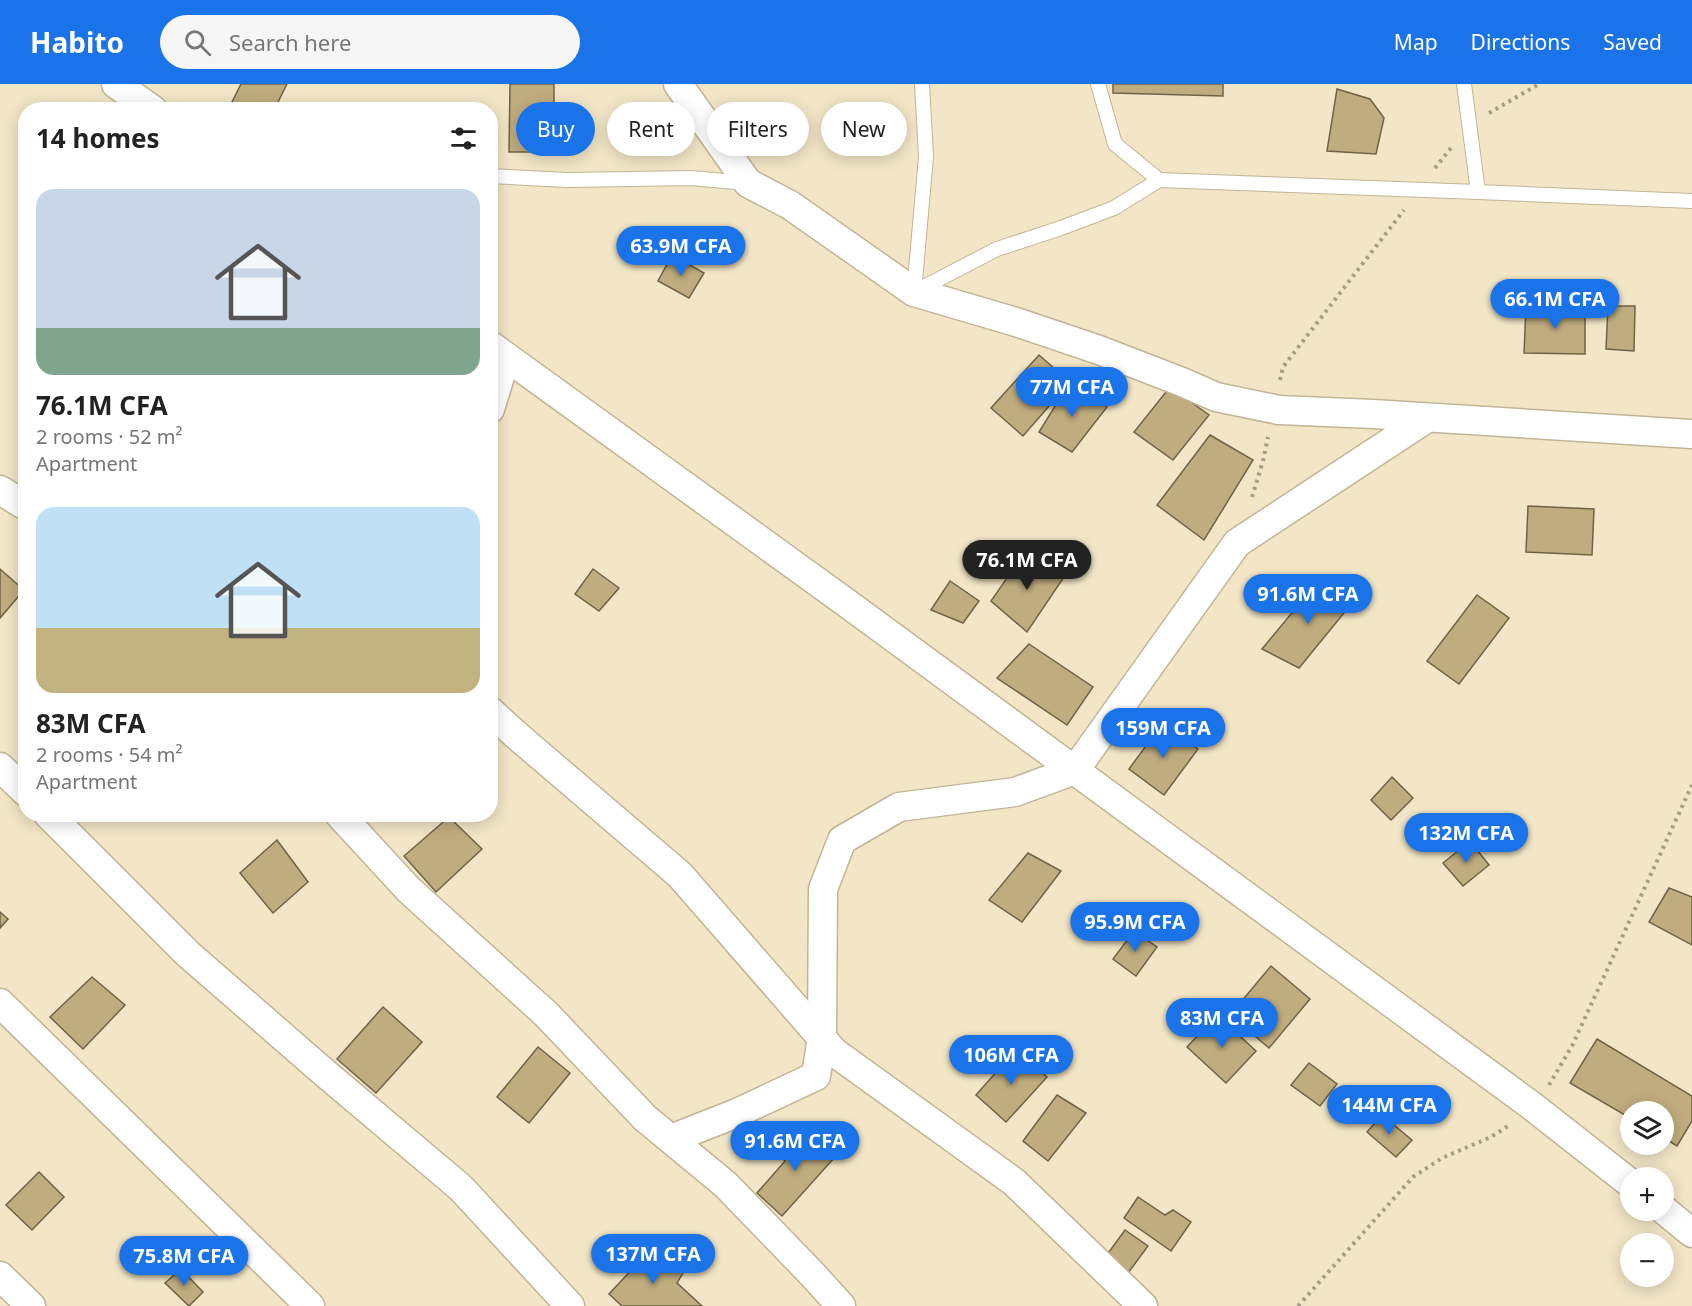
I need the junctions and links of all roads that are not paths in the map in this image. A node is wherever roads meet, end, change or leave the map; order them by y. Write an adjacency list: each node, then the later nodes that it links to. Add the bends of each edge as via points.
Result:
1 (116, 84): 6 (street)
2 (678, 84): 9 (street)
3 (922, 84): 12 (lane, via 926,156)
4 (1098, 84): 8 (lane, via 1115,144)
5 (1464, 84): 10 (lane)
6 (142, 102)
7 (498, 176): 9 (lane, via 567,180 691,178)
8 (1159, 180): 10 (lane); 12 (lane, via 1114,207 997,249)
9 (748, 183): 12 (street, via 790,205)
10 (1478, 192): 11 (lane)
11 (1692, 201)
12 (914, 292): 14 (street, via 1099,350 1216,397 1274,410)
13 (498, 351): 20 (street)
14 (1427, 418): 15 (street); 20 (street, via 1237,543)
15 (1692, 434)
16 (0, 490): 17 (street)
17 (18, 501)
18 (498, 718): 25 (street, via 680,875)
19 (0, 767): 21 (street)
20 (1075, 770): 25 (street, via 1015,792 899,807 842,840 823,889); 27 (street)
21 (18, 784)
22 (56, 822): 33 (street, via 188,954 460,1188)
23 (346, 822): 26 (street, via 409,890 546,1014 645,1118)
24 (0, 1004): 32 (street)
25 (822, 1037): 26 (street, via 816,1076); 35 (street, via 834,1052 1014,1182)
26 (671, 1139): 34 (street, via 726,1185)
27 (1620, 1175)
28 (1674, 1218): 29 (street)
29 (1692, 1233)
30 (0, 1276): 31 (street)
31 (31, 1306)
32 (310, 1306)
33 (570, 1306)
34 (841, 1306)
35 (1143, 1306)

